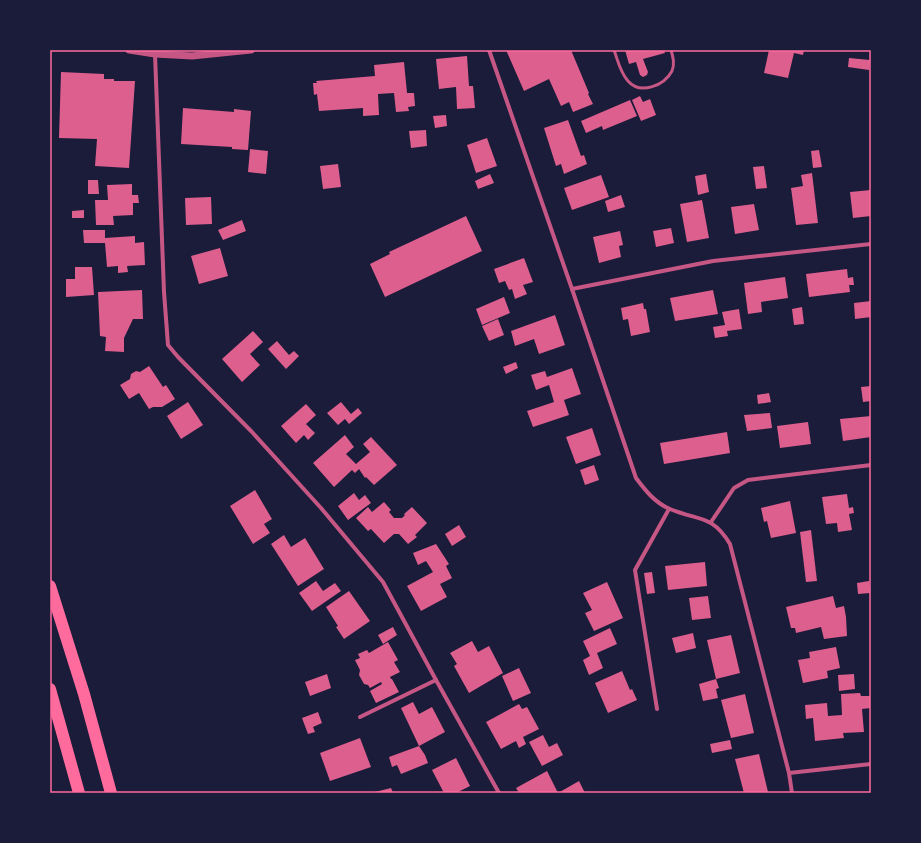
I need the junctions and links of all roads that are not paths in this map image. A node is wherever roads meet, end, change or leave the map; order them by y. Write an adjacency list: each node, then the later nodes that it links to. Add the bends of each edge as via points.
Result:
1 (129, 50): 6 (street)
2 (251, 50): 6 (street, via 192,56)
3 (489, 50): 8 (street)
4 (614, 50): 5 (lane, via 621,72 629,82 640,88 652,88 672,71 674,59)
5 (671, 50)
6 (155, 54): 13 (street, via 168,345 252,432 383,582)
7 (871, 244): 8 (street, via 713,261)
8 (572, 289): 10 (street, via 636,478 648,495)
9 (871, 465): 11 (street, via 748,480 734,488)
10 (669, 509): 11 (street); 15 (street, via 635,570)
11 (711, 522): 18 (street, via 723,532 730,544)
12 (50, 586): 20 (highway, via 84,694)
13 (436, 680): 16 (street); 21 (street)
14 (50, 689): 19 (highway)
15 (657, 709)
16 (360, 717)
17 (871, 764): 18 (street)
18 (789, 774): 22 (street)
19 (79, 793)
20 (111, 793)
21 (499, 793)
22 (792, 793)

